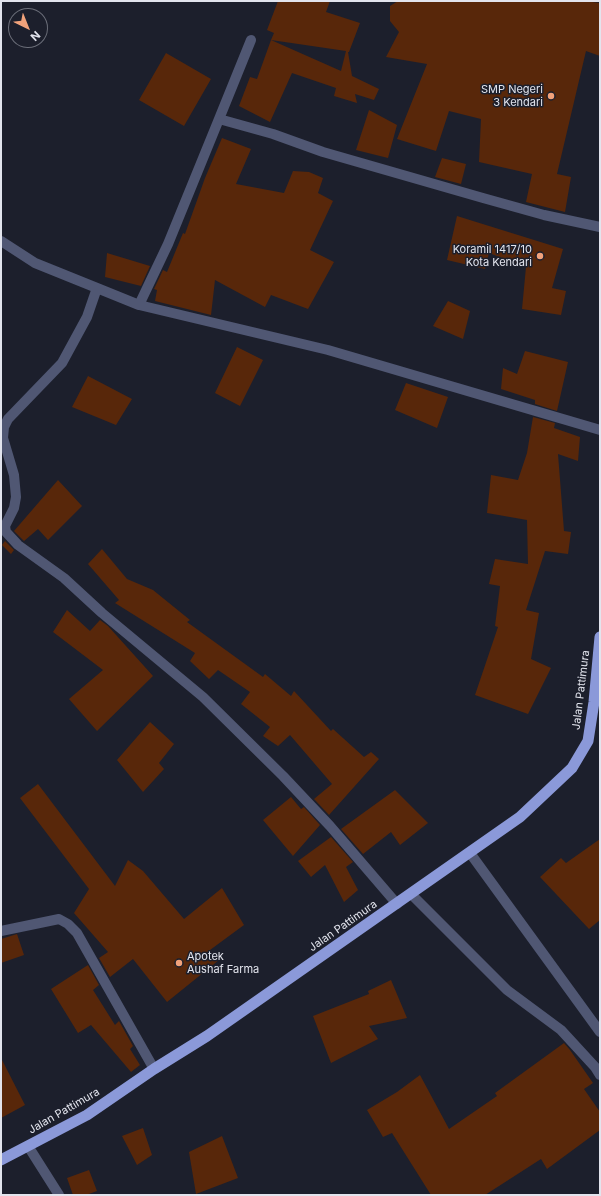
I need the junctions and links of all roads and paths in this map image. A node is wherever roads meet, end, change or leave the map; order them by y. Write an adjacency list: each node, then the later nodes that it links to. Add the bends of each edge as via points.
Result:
1 (251, 40): 2 (street)
2 (219, 119): 3 (street, via 273,134 322,152 476,196); 6 (street, via 168,244)
3 (600, 227)
4 (1, 241): 5 (street, via 35,263)
5 (97, 288): 6 (street); 11 (street, via 87,317 62,363 8,419 4,427 3,438 14,475 16,497 14,508 4,526 6,532 18,545 64,578 203,697 288,781)
6 (139, 305): 7 (street, via 328,350)
7 (600, 430)
8 (600, 637): 9 (highway, Jalan Pattimura, via 588,741 572,768 520,817)
9 (470, 853): 10 (highway, Jalan Pattimura); 13 (street)
10 (411, 894): 11 (highway, Jalan Pattimura); 15 (street, via 507,990 561,1030)
11 (397, 904): 14 (highway, Jalan Pattimura, via 207,1036)
12 (1, 932): 14 (street, via 59,919 68,924 77,933)
13 (600, 1032)
14 (154, 1069): 16 (highway, Jalan Pattimura, via 87,1115)
15 (600, 1075)
16 (28, 1146): 17 (highway, Jalan Pattimura); 18 (street)
17 (1, 1160)
18 (60, 1195)

